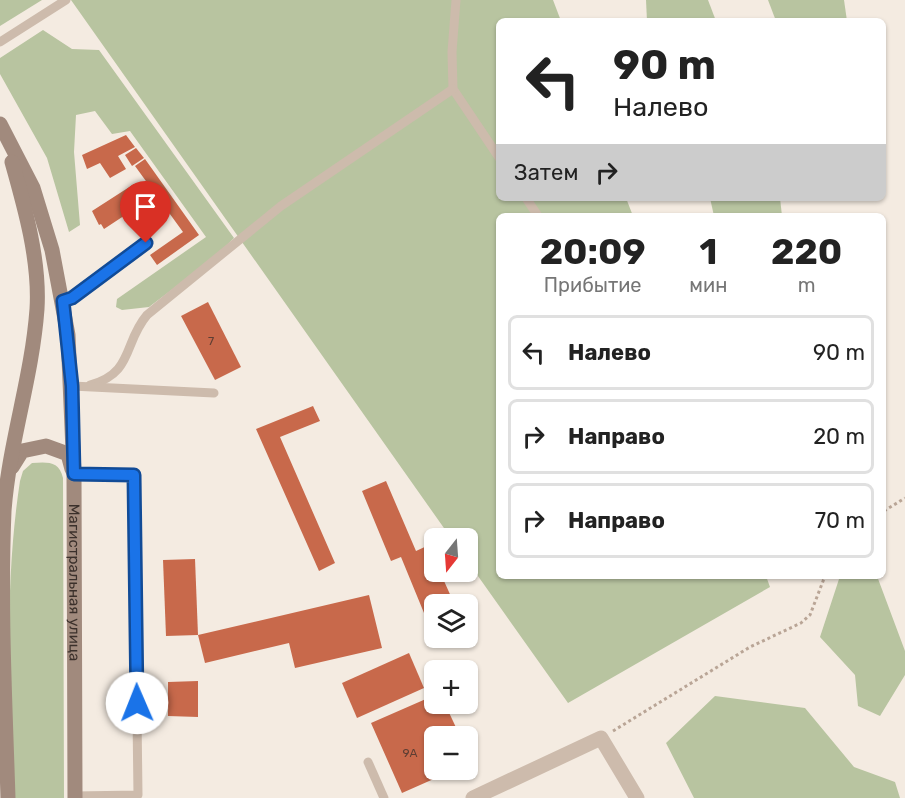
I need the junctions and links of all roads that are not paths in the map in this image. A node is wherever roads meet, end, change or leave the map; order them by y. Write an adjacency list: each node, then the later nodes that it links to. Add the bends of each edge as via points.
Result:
1 (66, 0): 3 (lane)
2 (456, 0): 4 (lane)
3 (0, 42)
4 (453, 89): 6 (lane); 10 (lane, via 281,206 147,315 116,374)
5 (1, 126): 8 (main road, Магистральная улица, via 33,188); 9 (main road, Магистральная улица, via 23,201)
6 (496, 153)
7 (146, 243): 8 (lane)
8 (63, 301): 9 (main road); 11 (main road, Магистральная улица)
9 (37, 307): 13 (main road, Магистральная улица, via 28,383)
10 (90, 385): 11 (lane); 12 (lane)
11 (72, 386): 14 (main road, Магистральная улица)
12 (214, 393)
13 (9, 472): 14 (main road, via 22,451 45,446 68,454); 15 (main road, Магистральная улица)
14 (74, 474): 18 (main road, Магистральная улица); 18 (lane, via 134,475 138,795)
15 (2, 510): 17 (main road, Магистральная улица)
16 (368, 762): 19 (lane)
17 (5, 796)
18 (75, 797)
19 (384, 798)
20 (473, 798): 21 (street, via 601,738)
21 (637, 798)

